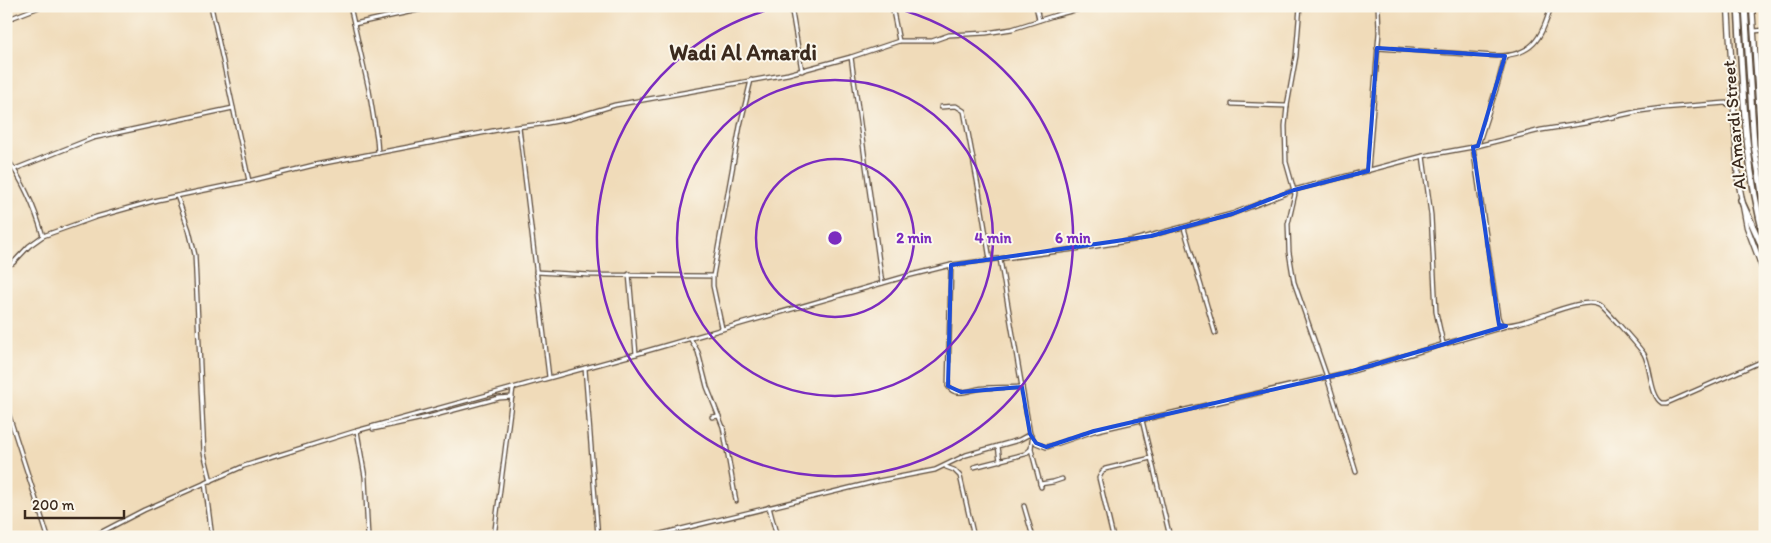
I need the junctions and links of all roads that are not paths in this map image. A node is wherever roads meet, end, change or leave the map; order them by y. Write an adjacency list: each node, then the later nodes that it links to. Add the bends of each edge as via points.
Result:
1 (42, 6): 16 (street)
2 (211, 6): 33 (street)
3 (350, 6): 18 (street)
4 (437, 6): 18 (street)
5 (791, 6): 25 (street)
6 (892, 6): 21 (street)
7 (1036, 6): 17 (street)
8 (1091, 6): 17 (street)
9 (1300, 6): 30 (street)
10 (1378, 6): 22 (street)
11 (1551, 6): 23 (street, via 1537,41 1519,54)
12 (1728, 6): 27 (street)
13 (1738, 6): 49 (main road, Al Amardi Street, via 1748,152)
14 (1745, 6): 46 (main road, Al Amardi Street, via 1754,137)
15 (1752, 6): 20 (street)
16 (6, 20)
17 (1039, 20): 21 (street, via 999,32 948,35 932,41)
18 (354, 24): 36 (street, via 378,139)
19 (1765, 30): 20 (street)
20 (1754, 31): 41 (street)
21 (899, 41): 24 (street)
22 (1377, 48): 23 (street); 40 (street)
23 (1505, 56): 35 (street)
24 (850, 57): 25 (street); 59 (street)
25 (802, 71): 26 (street)
26 (751, 80): 34 (street); 58 (street)
27 (1733, 97): 28 (street); 31 (street)
28 (1726, 103): 31 (street); 35 (street, via 1640,111)
29 (1232, 104): 30 (street)
30 (1287, 106): 43 (street, via 1285,153)
31 (1734, 106): 45 (street)
32 (941, 107): 52 (street, via 956,106 964,111)
33 (233, 108): 39 (street, via 93,138); 42 (street)
34 (519, 127): 36 (street); 55 (street)
35 (1475, 146): 37 (street); 60 (street, via 1498,319)
36 (378, 153): 42 (street)
37 (1423, 156): 40 (street); 64 (street, via 1431,215 1436,312)
38 (6, 157): 39 (street)
39 (15, 169): 48 (street)
40 (1368, 171): 43 (street)
41 (1765, 180)
42 (249, 181): 44 (street)
43 (1294, 190): 47 (street); 69 (street, via 1288,224 1291,267)
44 (177, 196): 48 (street, via 116,211); 88 (street, via 195,254 204,453)
45 (1741, 200): 50 (main road); 57 (street, via 1747,227)
46 (1765, 211)
47 (1184, 228): 51 (street, via 1104,245); 62 (street)
48 (43, 236): 54 (street)
49 (1765, 240)
50 (1765, 253)
51 (1000, 259): 52 (street); 70 (street)
52 (990, 260): 53 (street)
53 (951, 265): 59 (street); 70 (street, via 948,386 952,391 961,392)
54 (6, 266)
55 (536, 272): 56 (street); 68 (street)
56 (629, 274): 58 (street); 65 (street)
57 (1765, 275)
58 (713, 276): 61 (street)
59 (882, 283): 61 (street)
60 (1506, 326): 64 (street); 66 (street, via 1583,304 1599,304 1643,353 1657,400 1664,403)
61 (722, 328): 63 (street)
62 (1215, 333)
63 (690, 338): 65 (street); 74 (street, via 698,352)
64 (1443, 343): 69 (street)
65 (636, 354): 67 (street)
66 (1765, 360)
67 (585, 368): 68 (street); 98 (street)
68 (550, 377): 71 (street)
69 (1327, 377): 76 (street); 86 (street)
70 (1022, 386): 78 (street)
71 (513, 388): 72 (street); 77 (street)
72 (512, 397): 77 (street); 97 (street)
73 (6, 406): 93 (street)
74 (719, 416): 75 (street); 90 (street, via 725,431)
75 (712, 417)
76 (1142, 420): 79 (street, via 1094,430 1050,446 1041,446); 82 (street)
77 (356, 431): 88 (street, via 244,466); 96 (street, via 365,477)
78 (1030, 434): 79 (street); 80 (street)
79 (1032, 439): 81 (street)
80 (998, 446): 83 (street); 84 (street, via 960,457)
81 (1031, 449): 83 (street); 87 (street, via 1041,485)
82 (1152, 458): 103 (street, via 1106,469 1100,474); 104 (street)
83 (1000, 461): 85 (street)
84 (946, 466): 92 (street); 101 (street, via 960,476)
85 (974, 467)
86 (1356, 472)
87 (1062, 479)
88 (211, 481): 89 (street)
89 (205, 483): 94 (street); 95 (street)
90 (736, 501)
91 (1024, 506): 102 (street)
92 (769, 507): 99 (street); 100 (street)
93 (48, 537)
94 (92, 537)
95 (212, 537)
96 (368, 537)
97 (494, 537)
98 (598, 537)
99 (648, 537)
100 (776, 537)
101 (974, 537)
102 (1033, 537)
103 (1113, 537)
104 (1170, 537)

